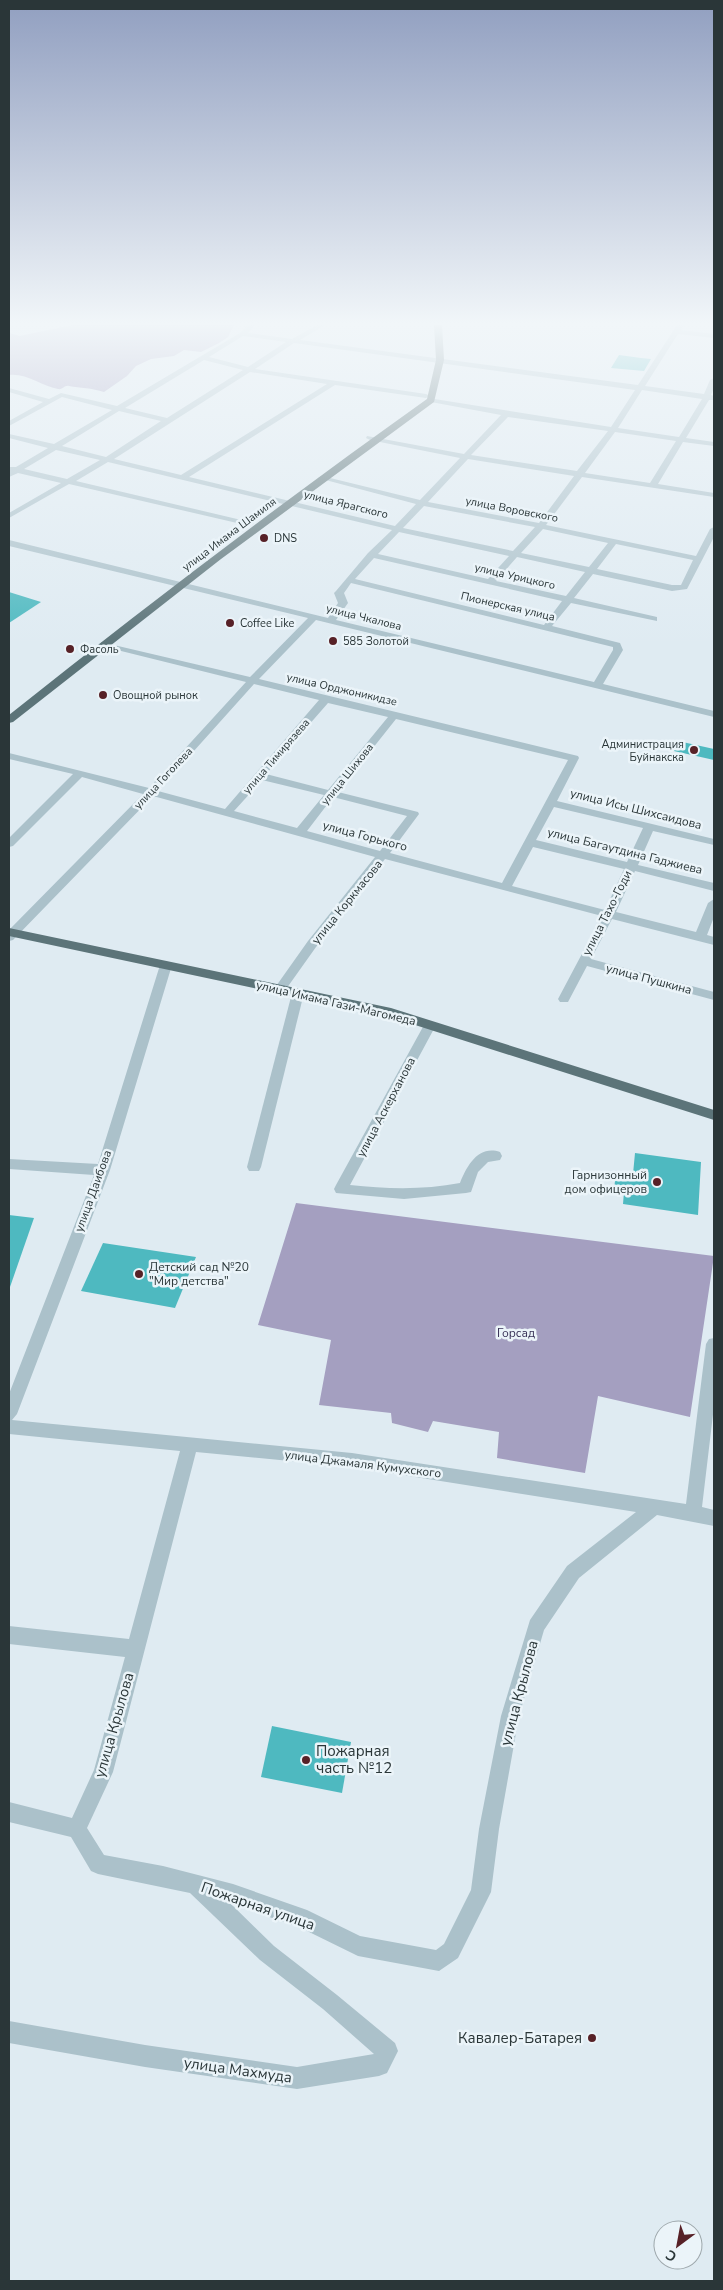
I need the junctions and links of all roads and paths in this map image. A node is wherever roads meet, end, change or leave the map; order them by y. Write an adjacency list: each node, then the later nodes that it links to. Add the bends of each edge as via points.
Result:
1 (81, 432): 13 (street)
2 (150, 432): 15 (street)
3 (255, 432): 18 (street)
4 (382, 432): 10 (main road, улица Имама Шамиля)
5 (490, 432): 14 (street)
6 (611, 432): 17 (street)
7 (632, 432): 11 (street)
8 (685, 432): 11 (street)
9 (9, 436): 13 (street, улица Ярагского)
10 (373, 438): 14 (street); 19 (main road, улица Имама Шамиля); 23 (main road, улица Имама Шамиля)
11 (680, 439): 12 (street); 21 (street)
12 (714, 444)
13 (54, 448): 15 (street, улица Ярагского); 16 (street)
14 (468, 457): 17 (street); 24 (street)
15 (106, 460): 18 (street, улица Ярагского); 20 (street)
16 (11, 471): 20 (street)
17 (580, 473): 21 (street); 27 (street)
18 (183, 477): 23 (street, улица Ярагского)
19 (322, 478): 23 (main road, улица Имама Шамиля); 24 (street, улица Воровского)
20 (64, 483): 25 (street); 26 (street)
21 (653, 485): 22 (street)
22 (714, 495)
23 (285, 502): 26 (main road, улица Имама Шамиля); 28 (street, улица Ярагского); 37 (main road, улица Имама Шамиля)
24 (421, 504): 27 (street, улица Воровского); 28 (street)
25 (9, 516)
26 (250, 523): 37 (main road, улица Имама Шамиля)
27 (541, 526): 30 (street, улица Воровского); 32 (street)
28 (398, 529): 32 (street, улица Ярагского); 33 (street)
29 (714, 529): 34 (street)
30 (614, 541): 34 (street, улица Воровского); 35 (street)
31 (9, 543): 37 (street, улица Чкалова)
32 (515, 553): 35 (street, улица Ярагского); 38 (street)
33 (371, 555): 36 (street); 38 (street, улица Урицкого)
34 (698, 559): 35 (street, улица Ярагского, via 684,587 679,588)
35 (592, 570): 39 (street)
36 (350, 580): 42 (street, via 339,593 343,603); 43 (street, Пионерская улица)
37 (176, 582): 40 (street, улица Чкалова); 44 (main road, улица Имама Шамиля); 48 (main road, улица Имама Шамиля)
38 (490, 582): 39 (street, улица Урицкого)
39 (569, 600): 41 (street, улица Урицкого); 43 (street)
40 (315, 616): 42 (street, улица Чкалова); 45 (street, улица Гоголева)
41 (654, 619)
42 (331, 620): 46 (street, улица Чкалова)
43 (548, 627): 46 (street, Пионерская улица, via 616,645 618,650)
44 (104, 644): 45 (street, улица Орджоникидзе); 51 (main road, улица Имама Шамиля)
45 (252, 681): 47 (street, улица Орджоникидзе); 55 (street, улица Гоголева)
46 (597, 685): 50 (street, улица Чкалова)
47 (326, 699): 49 (street, улица Орджоникидзе); 54 (street, улица Тимирязева)
48 (9, 710)
49 (394, 714): 56 (street, улица Шихова); 57 (street, улица Орджоникидзе, via 574,758)
50 (714, 714)
51 (9, 720)
52 (9, 756): 53 (street, улица Горького)
53 (80, 773): 55 (street, улица Горького); 63 (street)
54 (260, 776): 56 (street); 58 (street, улица Тимирязева)
55 (151, 792): 58 (street, улица Горького); 70 (street, улица Гоголева)
56 (332, 794): 60 (street, улица Шихова); 64 (street, улица Коркмасова, via 414,814)
57 (552, 802): 59 (street, улица Исы Шихсаидова); 61 (street)
58 (227, 813): 60 (street, улица Горького)
59 (650, 826): 62 (street, улица Исы Шихсаидова); 65 (street, улица Тахо-Годи)
60 (299, 833): 64 (street, улица Горького)
61 (528, 842): 65 (street, улица Багаутдина Гаджиева); 67 (street)
62 (714, 842)
63 (9, 844)
64 (384, 856): 67 (street, улица Горького); 75 (street, улица Коркмасова)
65 (631, 866): 66 (street, улица Багаутдина Гаджиева); 69 (street, улица Тахо-Годи)
66 (714, 887)
67 (505, 888): 69 (street, улица Горького)
68 (714, 903): 71 (street)
69 (609, 914): 71 (street, улица Горького); 73 (street, улица Тахо-Годи)
70 (10, 935): 74 (main road)
71 (700, 937): 72 (street, улица Горького)
72 (714, 941)
73 (583, 961): 76 (street, улица Пушкина); 78 (street, улица Тахо-Годи)
74 (165, 969): 75 (main road, улица Имама Гази-Магомеда); 77 (main road); 85 (street, улица Даибова)
75 (280, 989): 77 (main road, улица Имама Гази-Магомеда)
76 (714, 996)
77 (298, 997): 79 (main road); 84 (street)
78 (564, 1000)
79 (428, 1028): 80 (main road, улица Имама Гази-Магомеда); 81 (main road); 82 (street, улица Аскерханова, via 341,1190 448,1192 466,1188 472,1170 484,1157)
80 (714, 1114)
81 (714, 1121)
82 (495, 1156)
83 (9, 1164): 85 (street)
84 (254, 1167)
85 (103, 1170): 87 (street, улица Даибова)
86 (714, 1344): 91 (street)
87 (9, 1414)
88 (9, 1427): 89 (street, улица Джамаля Кумухского)
89 (190, 1444): 90 (street, улица Джамаля Кумухского, via 352,1460); 94 (street, улица Крылова)
90 (655, 1507): 91 (street, улица Джамаля Кумухского); 98 (street, улица Крылова, via 573,1572 536,1626 510,1716 481,1892)
91 (694, 1513): 92 (street, улица Джамаля Кумухского)
92 (714, 1518)
93 (9, 1635): 94 (street)
94 (136, 1649): 96 (street, улица Крылова, via 103,1772)
95 (9, 1812): 96 (street)
96 (77, 1829): 97 (street, Пожарная улица, via 98,1864)
97 (195, 1884): 98 (street, Пожарная улица, via 307,1920 358,1946 439,1961); 99 (street, улица Махмуда, via 267,1952 387,2051 379,2065 297,2078)
98 (451, 1951)
99 (9, 2032)

